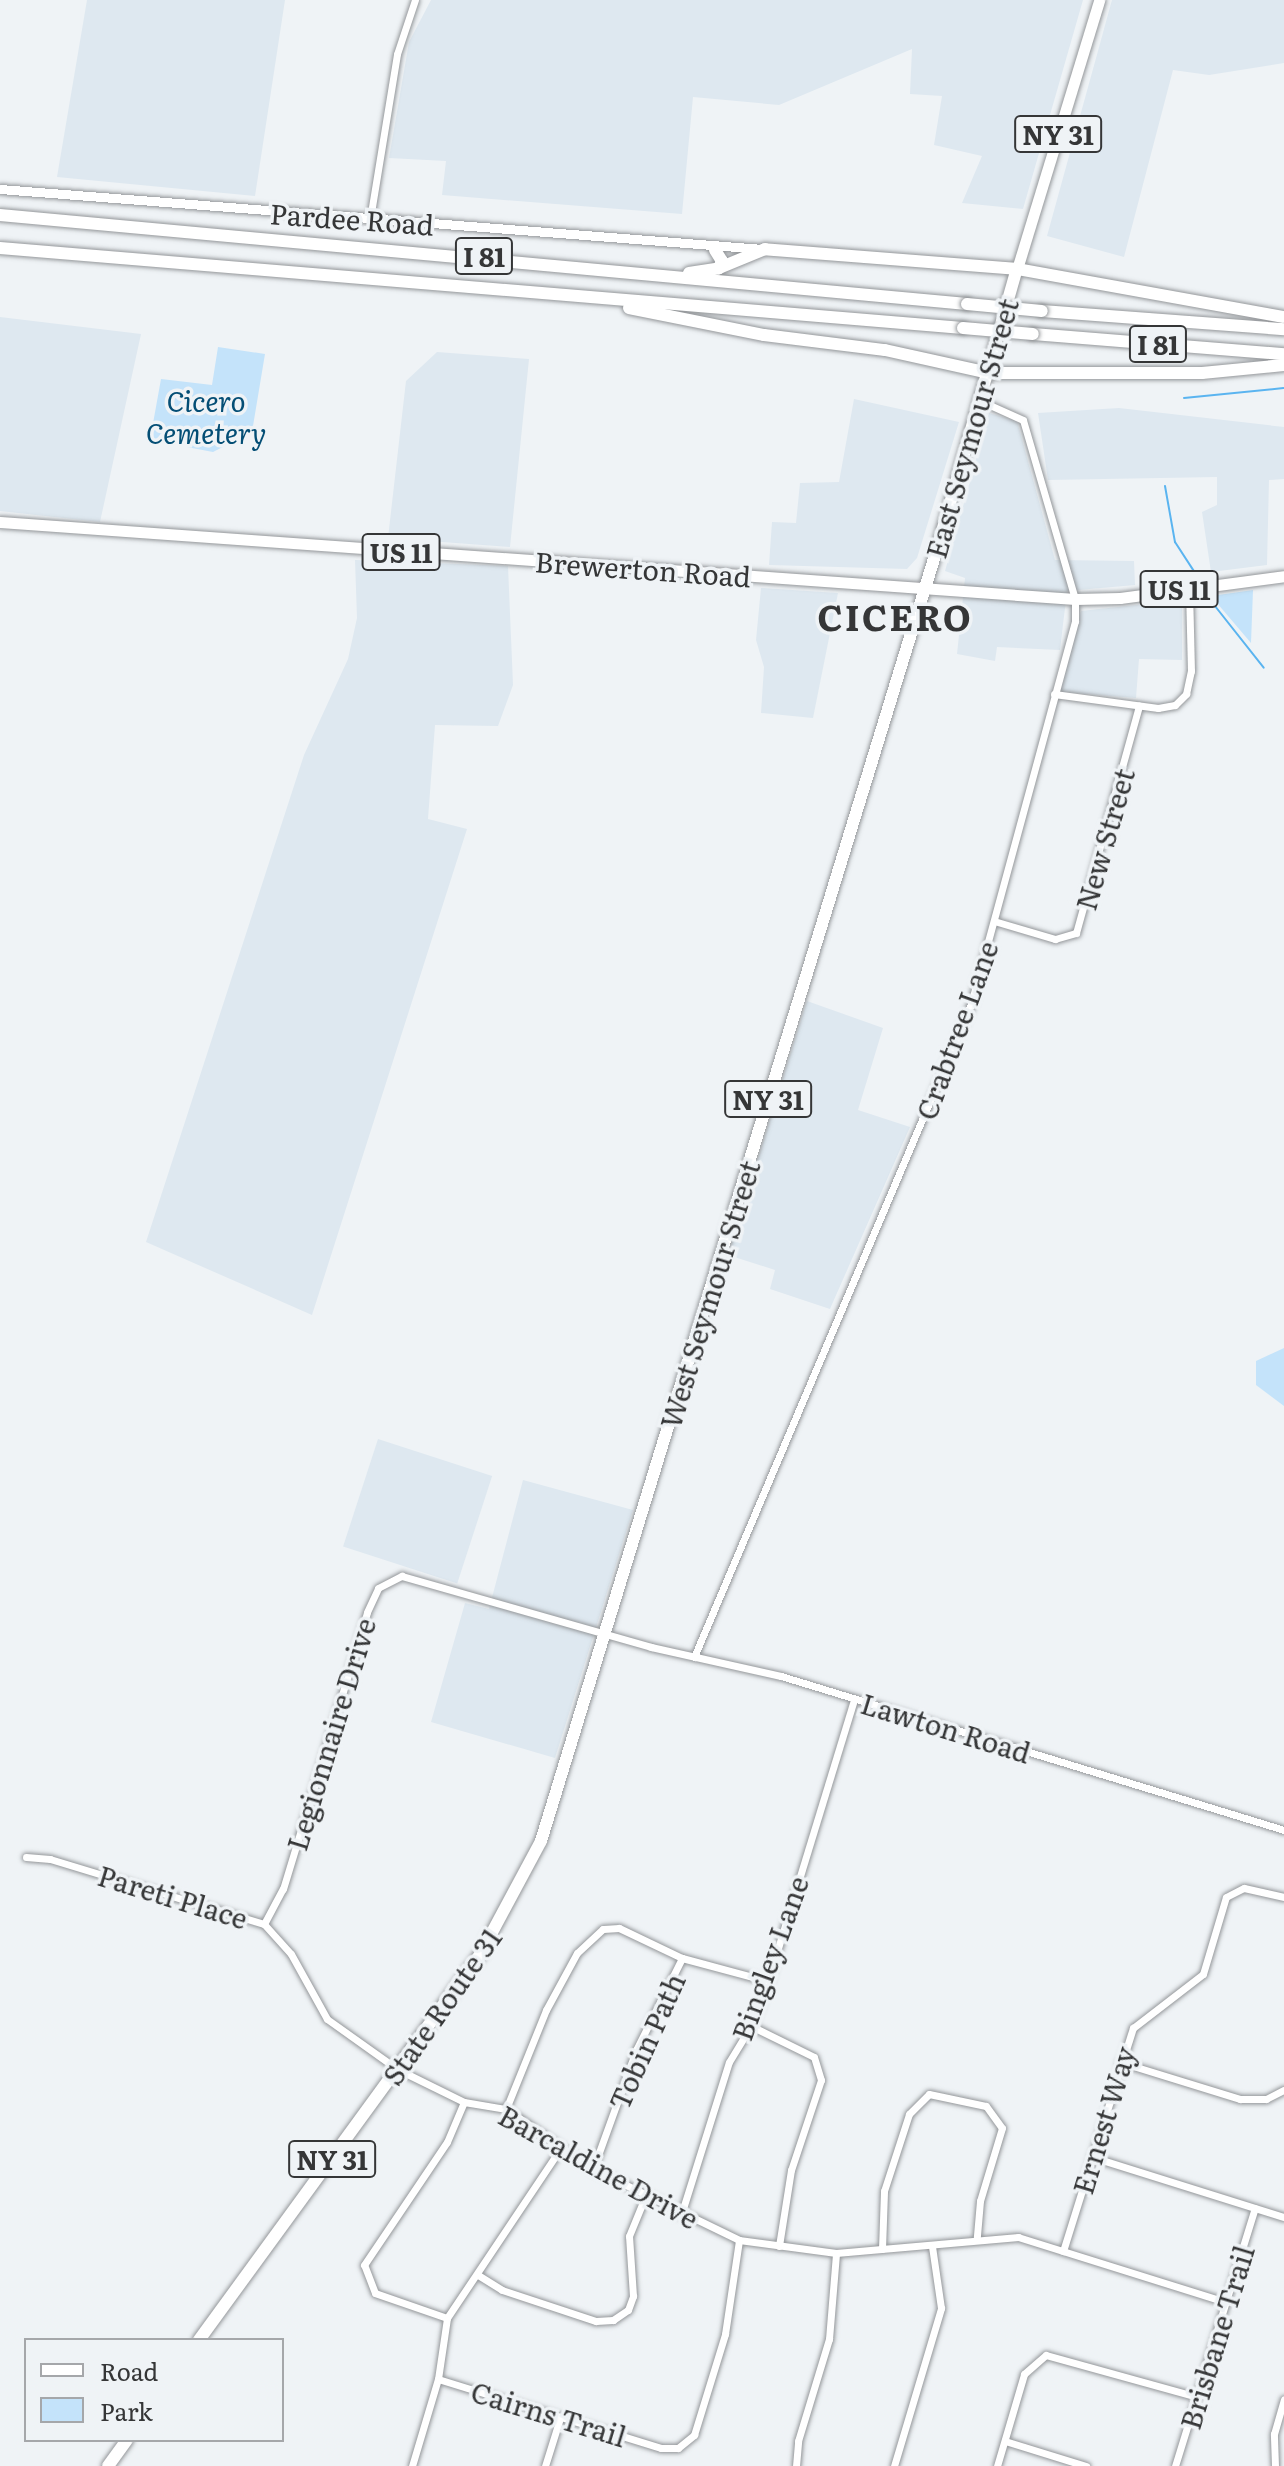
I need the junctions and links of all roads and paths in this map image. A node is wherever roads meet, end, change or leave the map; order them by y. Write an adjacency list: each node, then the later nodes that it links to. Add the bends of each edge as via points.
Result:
1 (415, 0): 5 (street, via 397,54)
2 (1099, 0): 10 (main road, NY 31)
3 (0, 189): 5 (street, Pardee Road)
4 (0, 215): 11 (highway, I 81)
5 (370, 219): 7 (street, Pardee Road)
6 (0, 248): 12 (highway, I 81)
7 (709, 248): 8 (street, Pardee Road); 9 (highway, via 722,261)
8 (759, 251): 9 (highway); 10 (highway, Pardee Road)
9 (719, 268): 11 (highway)
10 (1016, 272): 13 (highway, Pardee Road); 17 (highway, East Seymour Street / NY 31)
11 (650, 274): 14 (highway, I 81, bridge)
12 (587, 298): 15 (highway, I 81, bridge); 17 (highway)
13 (1284, 317)
14 (1284, 329)
15 (1284, 354)
16 (1284, 365): 17 (highway, via 1202,373)
17 (989, 373): 18 (highway, East Seymour Street / NY 31)
18 (981, 401): 21 (highway, East Seymour Street / NY 31); 23 (street, Crabtree Lane, via 1023,420)
19 (0, 522): 21 (main road, Brewerton Road / US 11)
20 (1284, 576): 22 (main road, Brewerton Road / US 11)
21 (924, 587): 23 (main road, Brewerton Road / US 11); 27 (highway, West Seymour Street / NY 31)
22 (1189, 588): 23 (main road, Brewerton Road / US 11); 25 (street, via 1193,617 1186,694 1171,707)
23 (1075, 599): 24 (street, Crabtree Lane, via 1075,621)
24 (1054, 694): 25 (street); 26 (street, Crabtree Lane)
25 (1139, 706): 26 (street, New Street, via 1076,933 1055,939)
26 (994, 921): 28 (street, Crabtree Lane, via 952,1054)
27 (606, 1633): 28 (street, Lawton Road); 33 (street, Legionnaire Drive, via 422,1578 397,1577 378,1588 283,1889); 38 (highway, State Route 31 / NY 31, via 546,1828 526,1875 481,1953)
28 (694, 1657): 29 (street, Lawton Road, via 781,1676)
29 (854, 1700): 30 (street, Lawton Road); 35 (street, Bingley Lane)
30 (1284, 1830)
31 (26, 1857): 33 (street, Pareti Place, via 50,1859)
32 (1284, 1897): 37 (street, Ernest Way, via 1254,1888 1226,1897 1203,1974 1143,2016 1127,2039)
33 (264, 1924): 38 (street, Pareti Place, via 291,1954 327,2019)
34 (682, 1958): 35 (street); 41 (street, via 619,1928 603,1929 586,1941 546,2010); 44 (street, Tobin Path, via 636,2050)
35 (768, 1981): 36 (street, Bingley Lane)
36 (751, 2026): 47 (street, Bingley Lane, via 729,2062); 51 (street, via 814,2057 821,2080 791,2170)
37 (1120, 2062): 39 (street, via 1240,2099 1266,2099); 43 (street, Ernest Way)
38 (397, 2069): 40 (street, Barcaldine Drive); 59 (highway, State Route 31 / NY 31)
39 (1284, 2090)
40 (464, 2102): 41 (street, Barcaldine Drive); 58 (street, via 447,2142 364,2265 375,2293)
41 (506, 2109): 42 (street, Barcaldine Drive)
42 (561, 2148): 44 (street, Barcaldine Drive); 56 (street)
43 (1092, 2157): 46 (street); 54 (street, Ernest Way)
44 (593, 2169): 45 (street, Barcaldine Drive)
45 (645, 2197): 47 (street, Barcaldine Drive); 56 (street, via 629,2236 633,2296 628,2310 613,2320 596,2321 502,2290)
46 (1255, 2208): 48 (street); 57 (street, Brisbane Trail)
47 (681, 2215): 50 (street, Barcaldine Drive)
48 (1284, 2217)
49 (977, 2237): 52 (street, Barcaldine Drive); 53 (street, via 980,2201 1000,2144 997,2115 986,2106 929,2094 909,2114 884,2191); 54 (street, Barcaldine Drive, via 1018,2237)
50 (739, 2240): 51 (street, Barcaldine Drive); 63 (street, Cairns Trail, via 725,2334 694,2435 678,2448 661,2448)
51 (779, 2246): 55 (street, Barcaldine Drive)
52 (932, 2246): 53 (street, Barcaldine Drive); 70 (street, via 941,2296 937,2331)
53 (882, 2249): 55 (street, Barcaldine Drive)
54 (1063, 2251): 57 (street, Barcaldine Drive)
55 (836, 2253): 69 (street, via 829,2339 798,2441)
56 (478, 2275): 58 (street)
57 (1226, 2302): 61 (street, Brisbane Trail)
58 (447, 2318): 60 (street)
59 (200, 2338)
60 (438, 2379): 63 (street, Cairns Trail); 67 (street)
61 (1197, 2397): 64 (street, via 1046,2355 1024,2374); 73 (street, Brisbane Trail)
62 (1284, 2399): 74 (street, via 1274,2434)
63 (560, 2418): 68 (street)
64 (1005, 2441): 71 (street); 72 (street)
65 (126, 2442): 66 (highway)
66 (108, 2466)
67 (412, 2466)
68 (545, 2466)
69 (796, 2466)
70 (894, 2466)
71 (997, 2466)
72 (1086, 2466)
73 (1175, 2466)
74 (1275, 2466)

